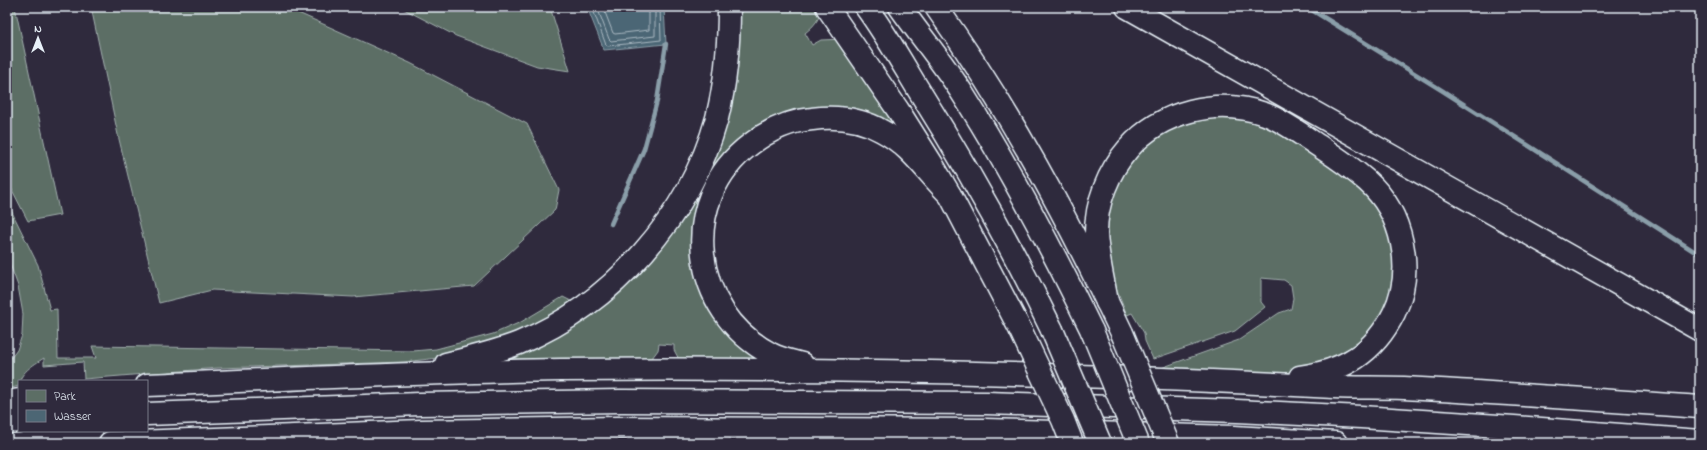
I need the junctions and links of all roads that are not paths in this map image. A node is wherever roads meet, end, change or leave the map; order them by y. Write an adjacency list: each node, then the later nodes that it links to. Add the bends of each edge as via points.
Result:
1 (729, 7): 11 (highway, via 724,84 707,146 682,198 633,264 586,304 520,342 468,359)
2 (827, 7): 7 (highway, via 898,110)
3 (866, 7): 23 (highway, bridge, via 942,126 1008,241 1052,330)
4 (900, 7): 24 (highway, bridge, via 963,95 1040,227 1092,332)
5 (936, 7): 8 (highway, via 964,46 1040,169)
6 (1127, 7): 9 (highway)
7 (950, 195): 10 (highway, via 895,138 870,125 823,117 773,130 745,148 718,182 705,217 702,250 708,282 723,311 745,336 771,354 802,364); 22 (highway, bridge, via 1020,329)
8 (1107, 302): 12 (highway, via 1096,233 1097,216 1102,195 1113,170 1133,144 1159,124 1188,111 1204,108 1235,107 1251,110 1266,114 1288,126 1338,158 1378,193 1391,212 1400,234 1404,264 1403,280 1400,295 1388,324 1369,348 1357,358 1314,375); 25 (highway, bridge)
9 (1700, 330)
10 (849, 371): 11 (highway, via 566,370); 12 (highway)
11 (370, 376): 13 (highway)
12 (1239, 381): 16 (highway, via 1552,396)
13 (148, 385)
14 (18, 400): 15 (highway)
15 (7, 402)
16 (1700, 407)
17 (148, 414): 20 (highway, via 420,404 605,401 987,403 1237,411 1514,426)
18 (18, 421): 19 (highway)
19 (7, 422)
20 (1700, 441)
21 (110, 443): 26 (highway, via 421,431 617,428 985,430 1234,437)
22 (1072, 443)
23 (1100, 443)
24 (1138, 443)
25 (1168, 443)
26 (1336, 443)

